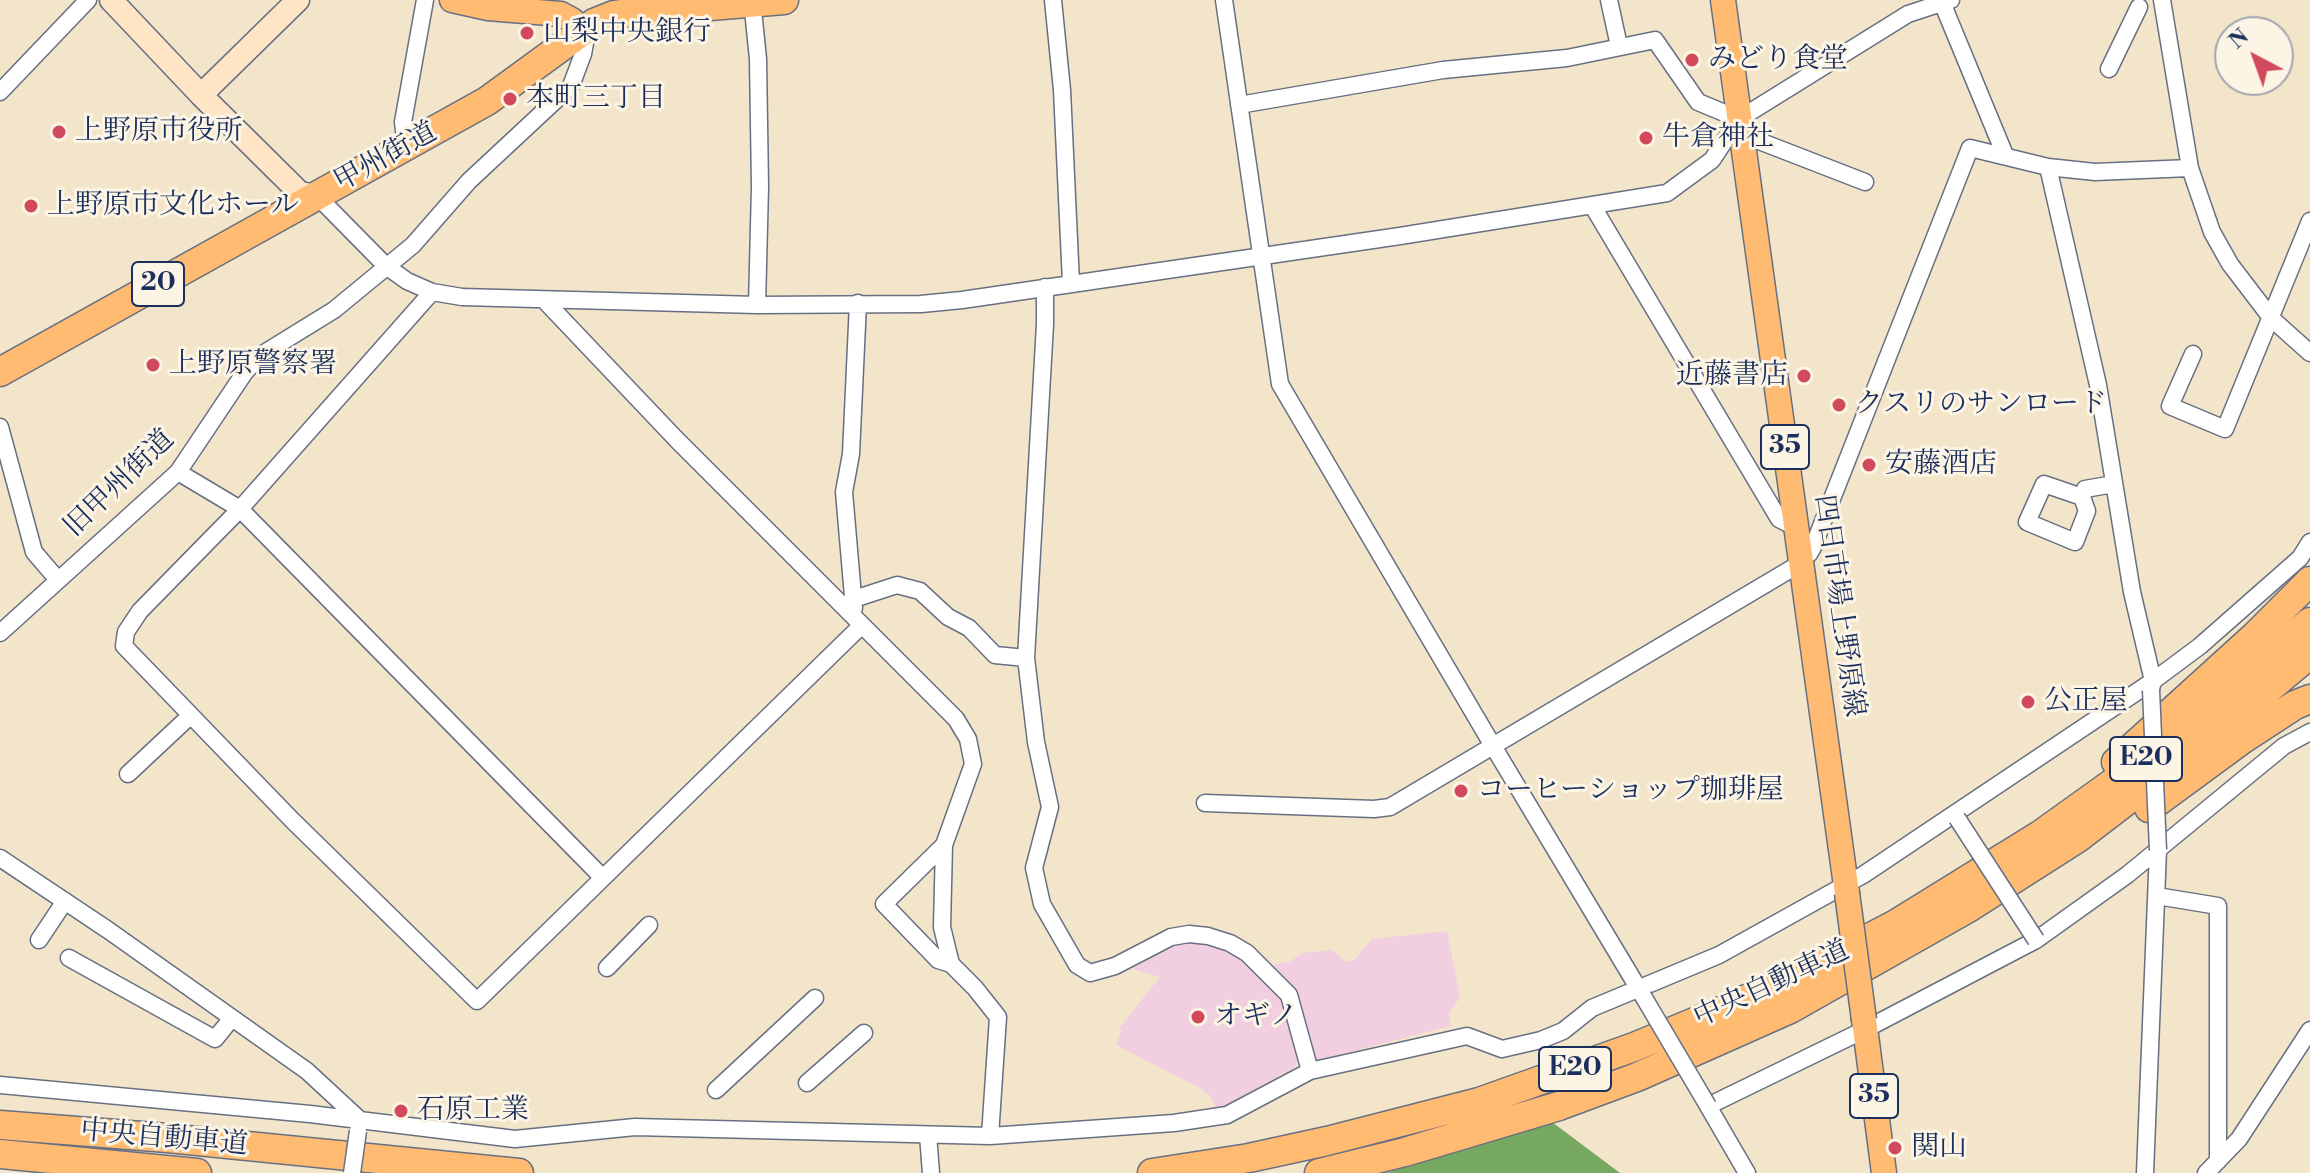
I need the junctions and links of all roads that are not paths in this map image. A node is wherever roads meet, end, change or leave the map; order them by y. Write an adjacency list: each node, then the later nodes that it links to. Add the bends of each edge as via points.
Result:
1 (88, 0): 19 (street)
2 (111, 0): 20 (street)
3 (298, 0): 20 (street)
4 (425, 0): 23 (street, via 403,122)
5 (452, 0): 16 (main road, via 561,14)
6 (784, 0): 13 (highway, 甲州街道 / 20)
7 (1053, 0): 33 (street)
8 (1224, 0): 21 (street)
9 (1609, 0): 17 (street)
10 (1723, 0): 22 (main road, 四日市場上野原線 / 35)
11 (2162, 0): 26 (street)
12 (1945, 1): 22 (street, via 1878,31); 24 (street)
13 (752, 2): 14 (highway, 甲州街道 / 20); 38 (street, via 758,59)
14 (636, 6): 16 (highway, 甲州街道 / 20)
15 (2139, 7): 18 (street)
16 (583, 31): 23 (highway, 甲州街道 / 20, via 487,101); 32 (street, 旧甲州街道, via 583,54 571,86)
17 (1619, 46): 21 (street); 22 (street, via 1655,40 1698,102)
18 (2109, 69)
19 (0, 92)
20 (201, 95): 28 (street, via 300,193)
21 (1239, 105): 31 (street)
22 (1740, 127): 27 (street); 29 (street, via 1712,160 1667,193); 48 (main road, 四日市場上野原線 / 35)
23 (406, 147): 28 (highway, 甲州街道 / 20)
24 (2005, 155): 25 (street); 50 (street, via 1970,148 1813,547)
25 (2048, 167): 26 (street, via 2095,172); 45 (street, via 2098,385)
26 (2190, 168): 39 (street, via 2212,232)
27 (1865, 182)
28 (317, 196): 32 (street); 42 (highway, 甲州街道 / 20)
29 (1592, 205): 31 (street); 48 (street, via 1779,519)
30 (2310, 221): 39 (street)
31 (1262, 255): 33 (street); 63 (street, via 1280,384)
32 (383, 269): 35 (street); 44 (street, 旧甲州街道, via 334,310 261,355)
33 (1071, 283): 34 (street)
34 (1045, 287): 36 (street, via 921,304); 58 (street)
35 (432, 292): 37 (street); 47 (street)
36 (858, 303): 38 (street); 53 (street, via 851,454 844,492)
37 (549, 305): 38 (street); 54 (street)
38 (757, 305)
39 (2272, 319): 40 (street); 41 (street, via 2225,429 2170,406)
40 (2310, 353)
41 (2193, 354)
42 (0, 372)
43 (0, 427): 51 (street, via 34,552)
44 (178, 472): 47 (street); 51 (street, 旧甲州街道)
45 (2114, 484): 46 (street, via 2085,489); 59 (street)
46 (2082, 497)
47 (240, 509): 61 (street, via 140,611 126,632 124,646); 70 (street)
48 (1795, 527): 50 (main road, 四日市場上野原線 / 35)
49 (2310, 542): 59 (street, via 2300,558)
50 (1801, 560): 63 (street); 72 (main road, 四日市場上野原線 / 35)
51 (58, 580): 56 (street, 旧甲州街道)
52 (2310, 581): 71 (highway, via 2135,745)
53 (854, 599): 54 (street); 58 (street, via 897,585 920,591 995,655)
54 (857, 622): 67 (street, via 956,719 968,739 973,764); 70 (street)
55 (2310, 622): 71 (highway, 中央自動車道 / E20, via 2155,752)
56 (0, 633)
57 (2310, 654): 83 (highway, 中央自動車道 / E20, via 2078,838 1970,907)
58 (1026, 658): 88 (street, via 1050,807 1034,868 1042,904 1077,965 1090,973 1189,934 1230,943 1289,995)
59 (2152, 686): 66 (street); 68 (street, bridge)
60 (2310, 699): 83 (highway, via 2243,739 2055,873)
61 (190, 716): 64 (street); 70 (street, via 477,1001)
62 (2310, 732): 68 (street, via 2284,746)
63 (1493, 746): 65 (street, via 1390,807); 81 (street)
64 (128, 774)
65 (1205, 803)
66 (1956, 815): 72 (street); 77 (street, bridge)
67 (944, 845): 79 (street, via 942,927); 79 (street, via 884,904 938,960)
68 (2158, 850): 73 (street); 77 (street)
69 (0, 858): 74 (street)
70 (603, 878)
71 (1969, 881): 103 (highway, 中央自動車道 / E20, via 1806,971 1719,1012 1554,1077 1406,1122 1249,1158)
72 (1846, 889): 81 (street); 85 (main road, 四日市場上野原線 / 35, bridge)
73 (2157, 896): 98 (street, via 2218,906); 107 (street)
74 (65, 901): 76 (street); 84 (street)
75 (649, 925): 80 (street)
76 (39, 940)
77 (2036, 940): 85 (street)
78 (69, 958): 84 (street, via 215,1039)
79 (951, 964): 95 (street, via 998,1017)
80 (607, 968)
81 (1640, 994): 88 (street, via 1592,1008 1563,1031 1541,1040 1502,1049 1467,1036); 92 (street, bridge)
82 (815, 998): 91 (street)
83 (1790, 1009): 104 (highway, 中央自動車道 / E20, via 1559,1106)
84 (232, 1018): 94 (street, via 307,1071)
85 (1865, 1025): 92 (street); 106 (main road, 四日市場上野原線 / 35)
86 (2310, 1030): 98 (street, via 2239,1139)
87 (864, 1033): 89 (street)
88 (1310, 1071): 95 (street, via 1227,1115)
89 (807, 1083)
90 (0, 1085): 94 (street)
91 (716, 1090)
92 (1708, 1106): 105 (street)
93 (0, 1125): 101 (highway, 中央自動車道)
94 (359, 1126): 96 (street, via 515,1139 635,1127); 100 (street, bridge)
95 (990, 1136): 96 (street)
96 (929, 1140): 102 (street)
97 (0, 1154): 99 (highway, 中央自動車道)
98 (2212, 1167)
99 (197, 1173)
100 (352, 1173)
101 (519, 1173)
102 (931, 1173)
103 (1152, 1173)
104 (1319, 1173)
105 (1747, 1173)
106 (1884, 1173)
107 (2145, 1173)

